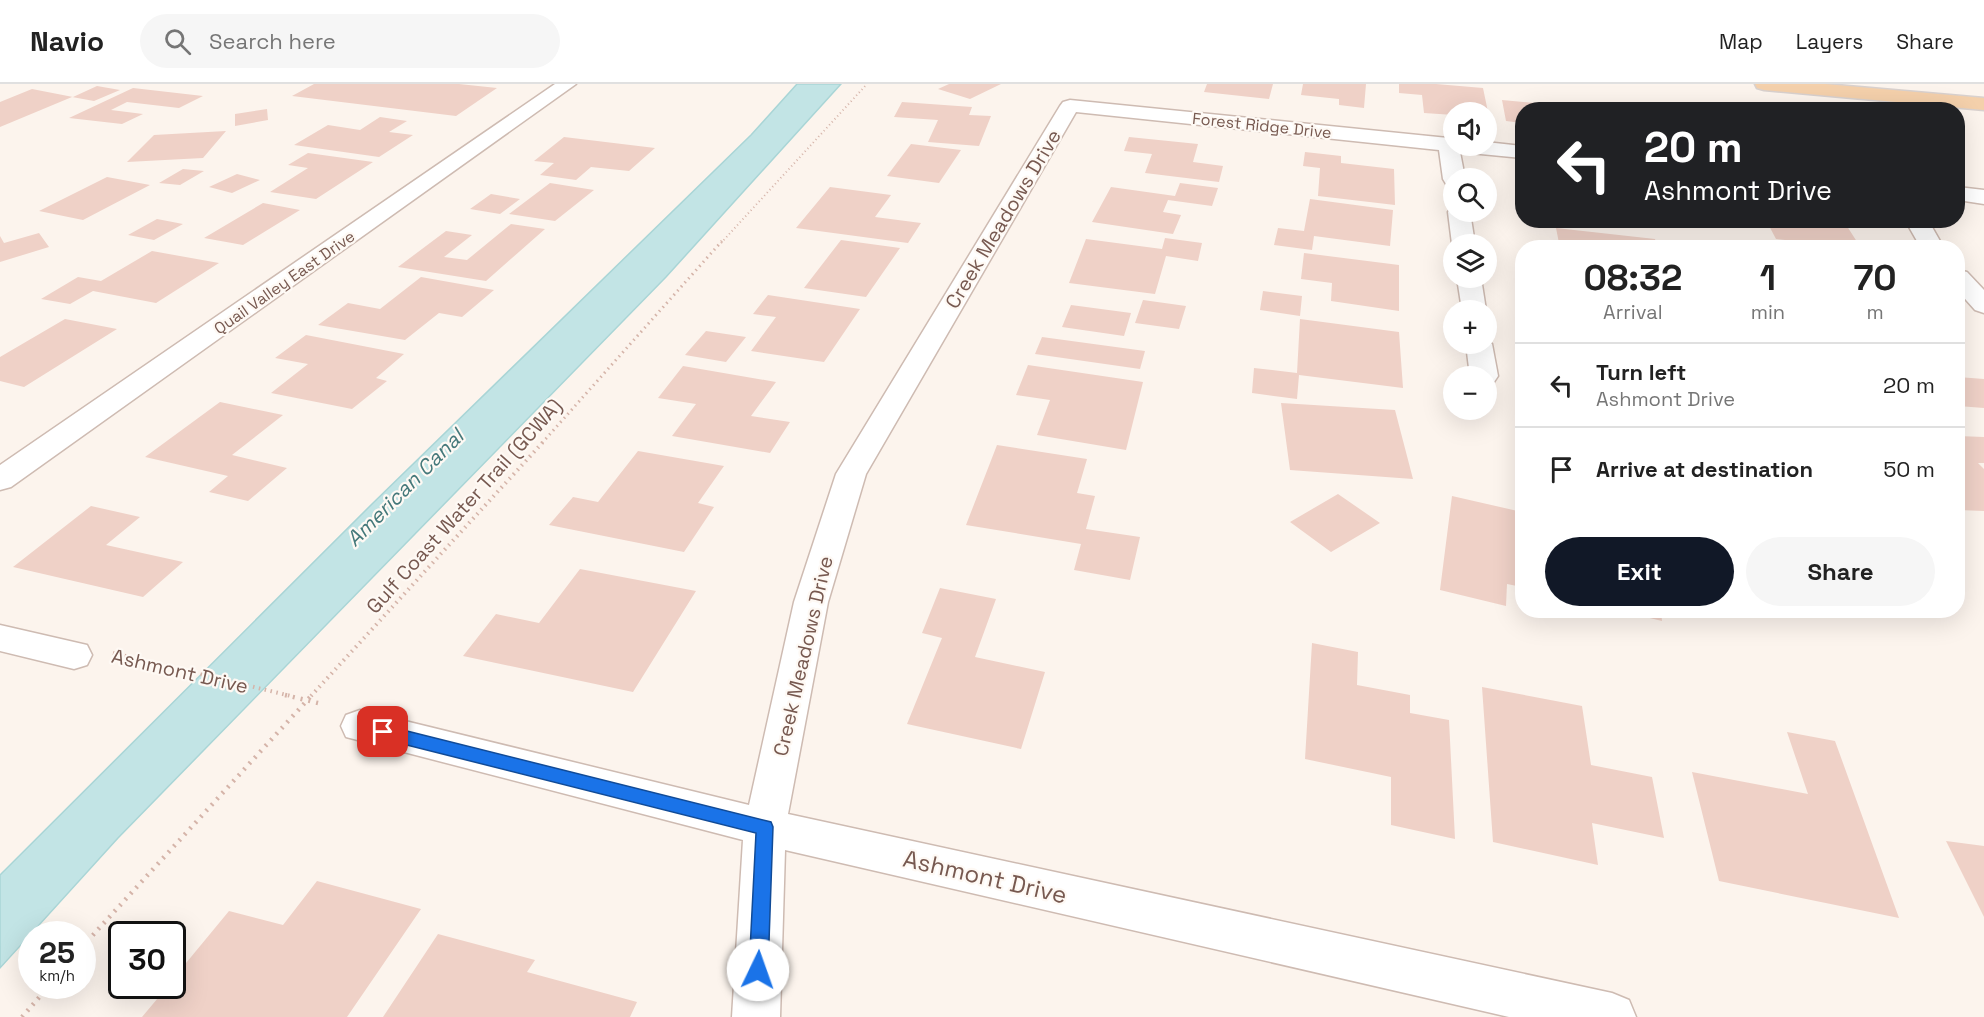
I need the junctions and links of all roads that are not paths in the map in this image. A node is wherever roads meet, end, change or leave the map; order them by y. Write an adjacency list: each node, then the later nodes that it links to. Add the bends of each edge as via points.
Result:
1 (567, 84): 16 (street, Quail Valley East Drive)
2 (1764, 84): 5 (main road)
3 (1942, 84): 4 (main road)
4 (1984, 88)
5 (1962, 102)
6 (1965, 102): 7 (main road)
7 (1984, 104)
8 (1070, 106): 9 (street, Forest Ridge Drive); 20 (street, Creek Meadows Drive, via 851,474 811,602)
9 (1443, 144)
10 (1497, 149): 11 (street, Forest Ridge Drive)
11 (1515, 151)
12 (1965, 195): 13 (street)
13 (1984, 197)
14 (1965, 285): 15 (street)
15 (1984, 305)
16 (0, 480)
17 (0, 638): 18 (street)
18 (74, 655)
19 (360, 726): 20 (street, Ashmont Drive)
20 (765, 827): 21 (street, Creek Meadows Drive); 22 (street, Ashmont Drive)
21 (756, 1017)
22 (1612, 1017)

